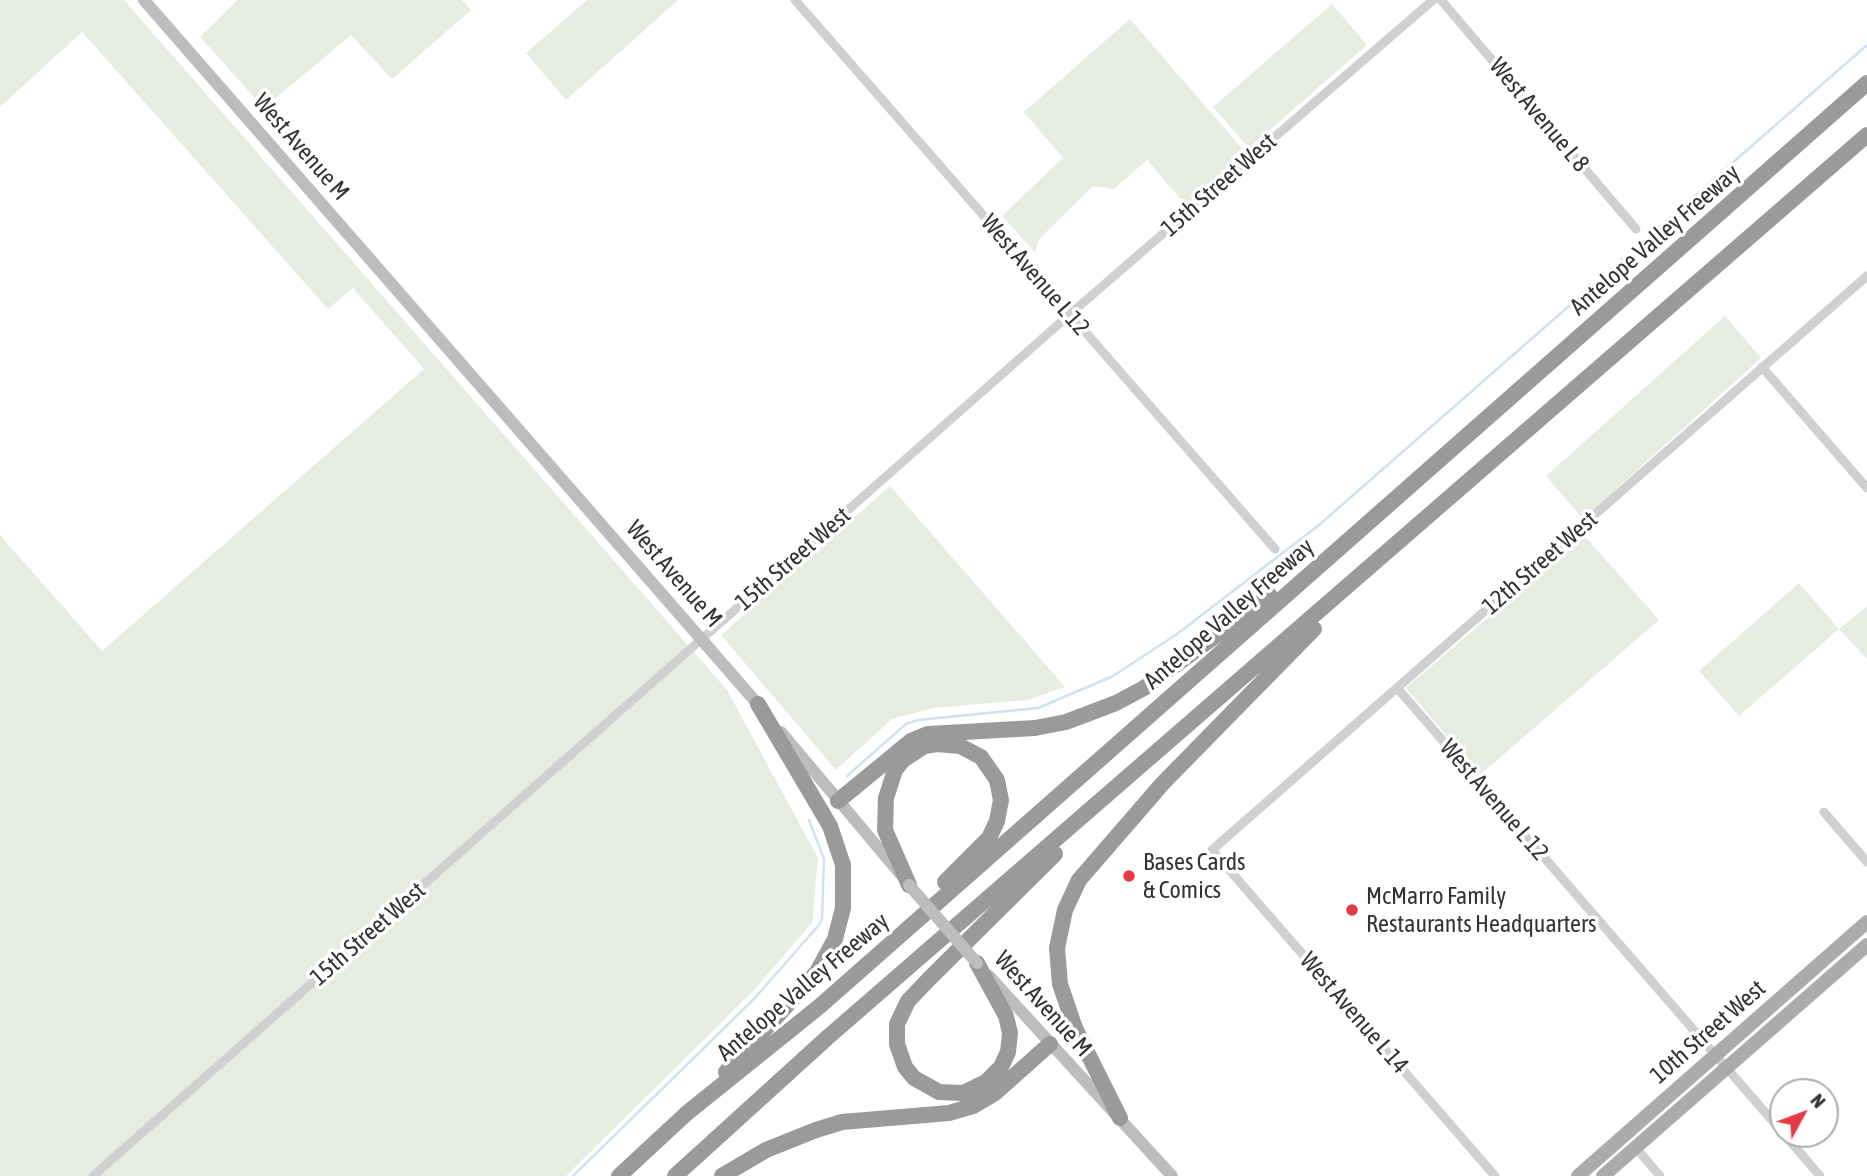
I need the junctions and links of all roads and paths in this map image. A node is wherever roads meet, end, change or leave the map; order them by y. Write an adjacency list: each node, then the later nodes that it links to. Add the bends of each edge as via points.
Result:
1 (144, 0): 15 (main road, West Avenue M)
2 (795, 0): 9 (street, West Avenue L 12)
3 (1433, 0): 9 (street, 15th Street West)
4 (1441, 0): 7 (street, West Avenue L 8)
5 (1867, 83): 14 (highway, Antelope Valley Freeway)
6 (1867, 135): 13 (highway)
7 (1636, 229)
8 (1867, 276): 10 (street, 12th Street West)
9 (1069, 315): 12 (street, West Avenue L 12); 15 (street, 15th Street West)
10 (1762, 367): 11 (street); 16 (street, 12th Street West)
11 (1867, 488)
12 (1275, 549)
13 (1384, 555): 18 (highway); 32 (highway, via 1163,782 1070,896 1057,948 1060,984 1075,1028)
14 (1306, 577): 19 (highway, via 1277,591 1144,688 1116,703 1090,715 1035,728 928,734 911,741); 27 (highway, Antelope Valley Freeway)
15 (703, 639): 17 (main road, West Avenue M); 36 (street, 15th Street West)
16 (1398, 689): 21 (street, 12th Street West); 29 (street, West Avenue L 12)
17 (758, 704): 19 (main road, West Avenue M); 31 (highway, via 830,826 843,865 844,908 835,939 817,972)
18 (1145, 764): 26 (highway, via 908,1001 897,1024 901,1056 914,1078 939,1092 963,1093 986,1082 1008,1052 1006,1016); 38 (highway, via 828,1037)
19 (838, 801): 23 (main road, West Avenue M)
20 (1824, 812): 22 (street)
21 (1212, 850): 41 (street, West Avenue L 14)
22 (1867, 862)
23 (909, 886): 26 (main road, West Avenue M, bridge); 27 (highway, via 885,830 889,784 912,752 937,744 960,746 981,757 997,780 1000,810 994,829)
24 (1867, 922): 29 (main road, 10th Street West)
25 (1867, 945): 30 (main road, 10th Street West)
26 (977, 963): 28 (main road, West Avenue M)
27 (820, 1006): 31 (highway, Antelope Valley Freeway)
28 (1050, 1044): 32 (main road, West Avenue M); 39 (highway, via 995,1093 973,1106 950,1113 842,1122 766,1150)
29 (1716, 1056): 30 (street, West Avenue L 12); 42 (main road, 10th Street West)
30 (1726, 1068): 33 (street, West Avenue L 12); 34 (main road, 10th Street West)
31 (687, 1113): 37 (highway, Antelope Valley Freeway)
32 (1120, 1118): 40 (main road, West Avenue M)
33 (1769, 1118)
34 (1636, 1148): 43 (main road, 10th Street West); 44 (street)
35 (1795, 1148): 45 (street, West Avenue L 12)
36 (93, 1176)
37 (619, 1176)
38 (675, 1176)
39 (722, 1176)
40 (1172, 1176)
41 (1495, 1176)
42 (1578, 1176)
43 (1604, 1176)
44 (1660, 1176)
45 (1820, 1176)

